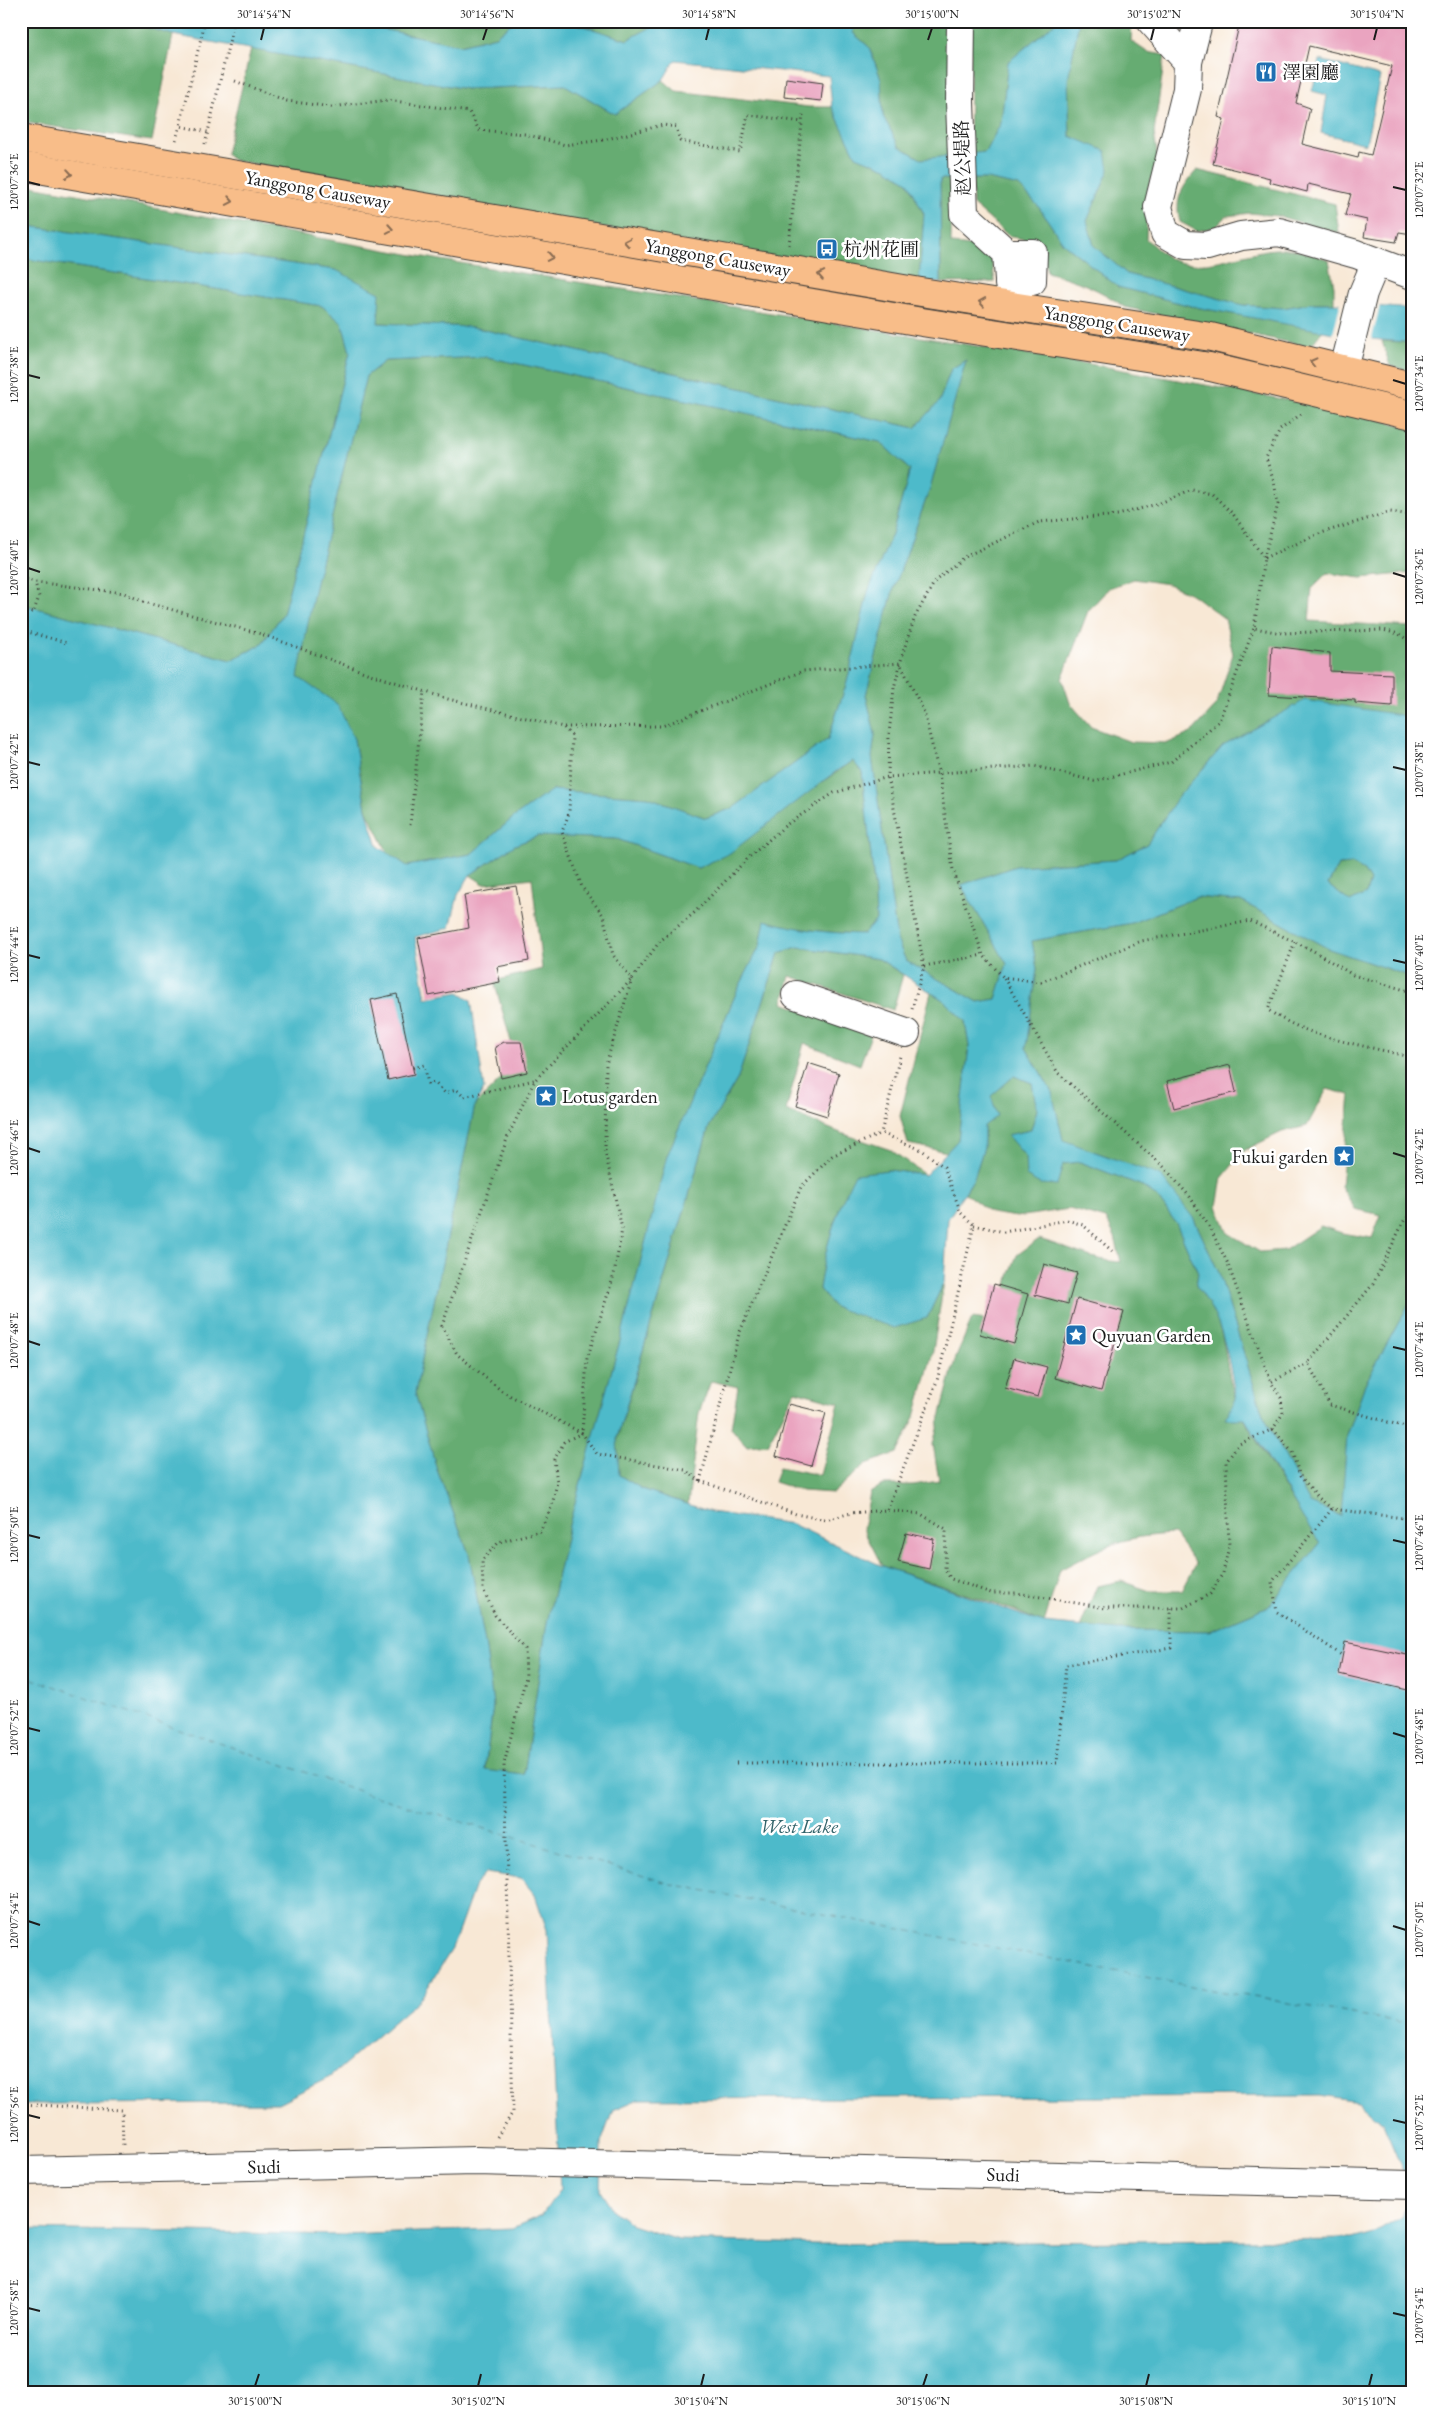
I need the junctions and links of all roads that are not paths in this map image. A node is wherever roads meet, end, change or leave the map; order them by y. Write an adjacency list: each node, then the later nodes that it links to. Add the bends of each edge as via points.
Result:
1 (961, 21): 8 (street, 赵公堤路, via 964,214)
2 (1151, 21): 4 (street)
3 (1198, 23): 4 (street)
4 (1188, 62): 9 (street, via 1187,89 1158,207 1165,233 1186,245 1207,246 1242,236 1279,232)
5 (21, 138): 11 (main road, Yanggong Causeway, one-way to 5, via 786,269)
6 (21, 166): 14 (main road, Yanggong Causeway, one-way to 14, via 912,321 1210,367)
7 (958, 230): 8 (street)
8 (986, 232): 11 (street, 赵公堤路, via 1007,253)
9 (1376, 262): 10 (street); 12 (street, via 1363,294)
10 (1412, 275)
11 (1010, 295): 12 (main road, Yanggong Causeway, one-way to 11, via 1211,337)
12 (1344, 370): 13 (main road, Yanggong Causeway)
13 (1412, 386)
14 (1412, 415)
15 (796, 995): 16 (street)
16 (906, 1033)
17 (21, 2171): 18 (street, Sudi, via 476,2161)
18 (1412, 2185)

